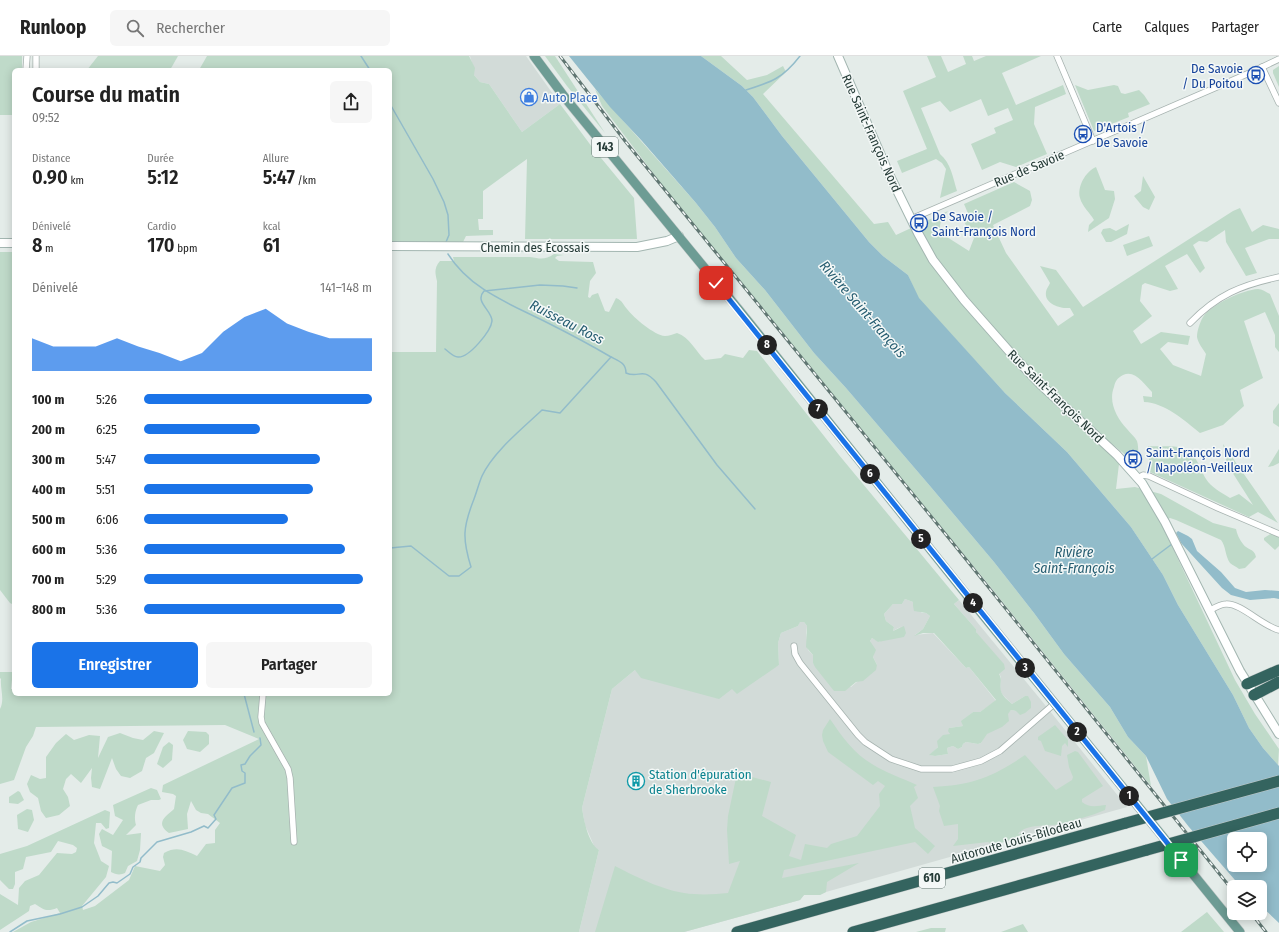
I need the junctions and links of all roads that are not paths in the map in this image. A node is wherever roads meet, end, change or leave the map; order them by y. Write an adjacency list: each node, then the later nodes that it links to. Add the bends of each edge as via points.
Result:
1 (27, 56): 8 (street)
2 (36, 56): 9 (street)
3 (534, 56): 13 (main road, 143, via 566,99)
4 (838, 56): 12 (street, Rue Saint-François Nord)
5 (1057, 56): 11 (street)
6 (1279, 59): 7 (street, Rue de Savoie)
7 (1262, 67): 10 (street); 11 (street, Rue de Savoie)
8 (26, 68)
9 (36, 68)
10 (1279, 103)
11 (1093, 141): 12 (street, Rue de Savoie)
12 (911, 219): 19 (street, Rue Saint-François Nord, via 933,260 987,327 1040,384 1117,455)
13 (679, 236): 16 (street, Chemin des Écossais, via 637,247); 29 (main road, 143)
14 (0, 243): 15 (street)
15 (12, 244)
16 (392, 246)
17 (1279, 277): 18 (street, via 1219,298)
18 (1190, 323)
19 (1138, 478): 20 (street, via 1149,476); 21 (street, Rue Saint-François Nord, via 1153,500)
20 (1279, 534)
21 (1209, 611): 22 (street, via 1230,604 1244,610 1263,624); 26 (street, Rue Saint-François Nord)
22 (1279, 630)
23 (794, 646): 29 (street, via 800,663 858,735 882,755 910,766 931,770 952,769 981,761 1000,751)
24 (1279, 670): 26 (highway)
25 (1279, 682): 27 (highway)
26 (1247, 684): 27 (street, Rue Saint-François Nord)
27 (1254, 694): 30 (street, Rue Saint-François Nord)
28 (263, 696): 33 (street, via 262,723 284,761 290,778)
29 (1054, 704): 36 (main road, 143)
30 (1279, 734)
31 (1279, 781): 34 (highway, Autoroute Louis-Bilodeau / 610, bridge)
32 (1279, 812): 35 (highway, 610, bridge)
33 (294, 842)
34 (737, 932)
35 (853, 932)
36 (1240, 932)

